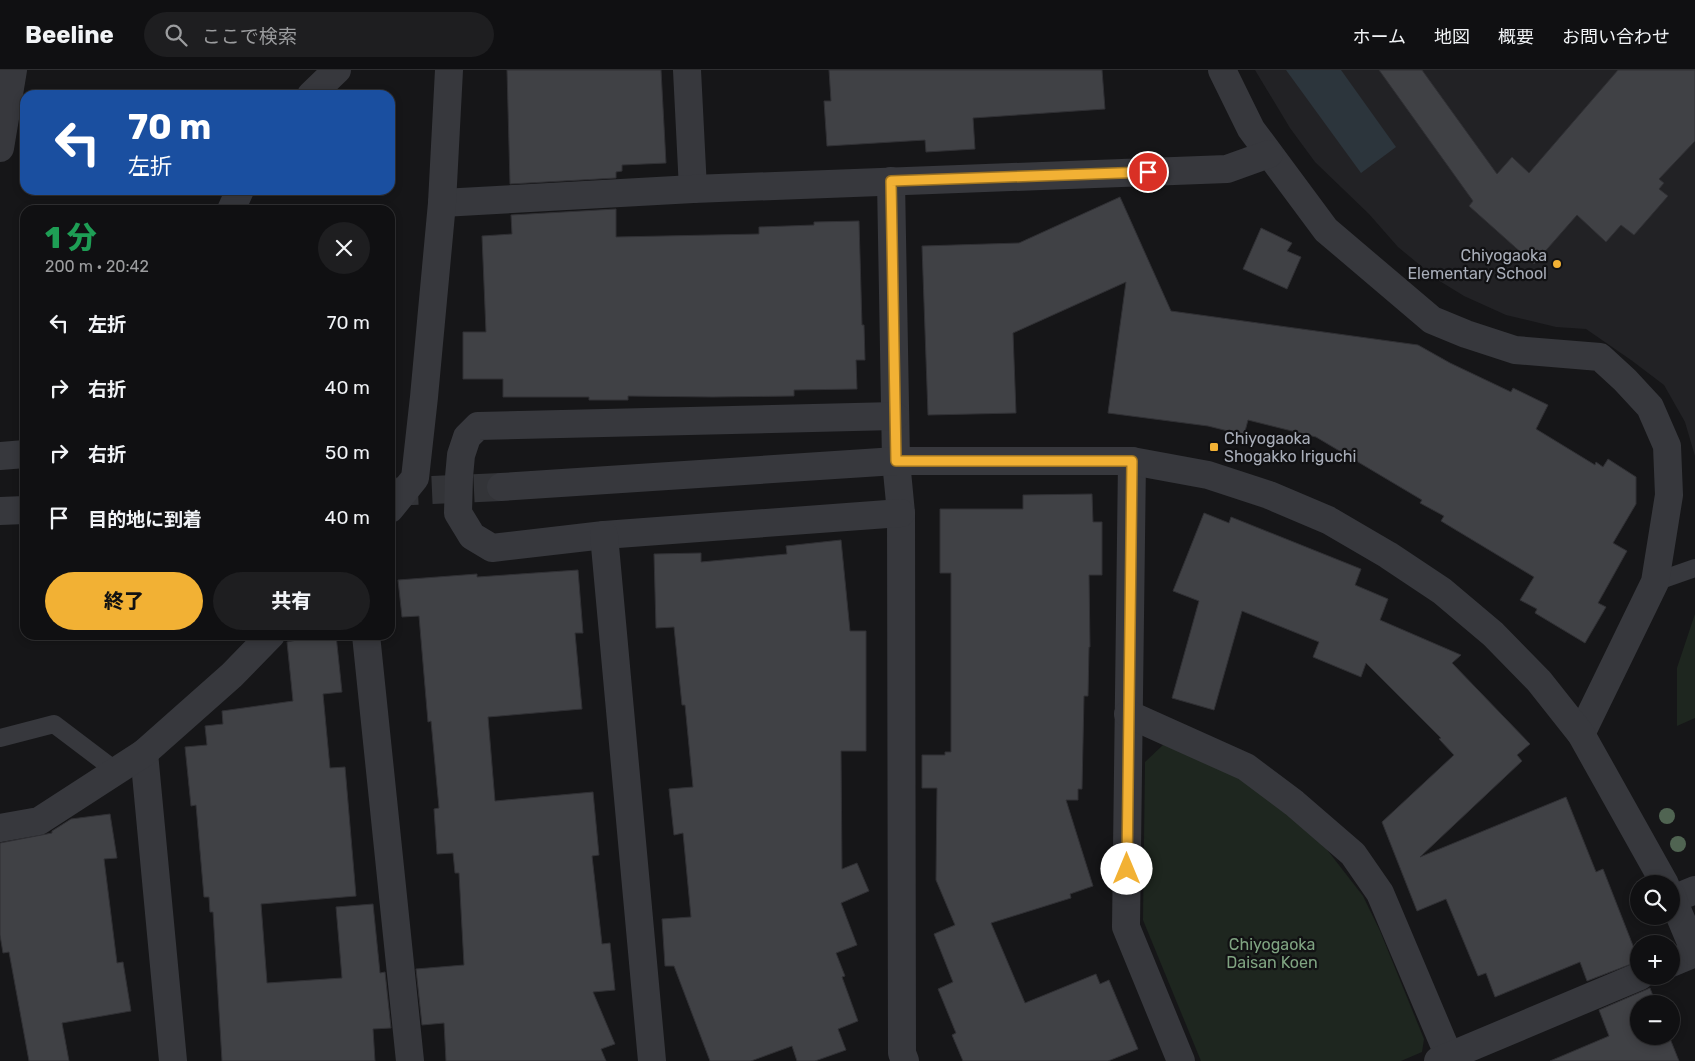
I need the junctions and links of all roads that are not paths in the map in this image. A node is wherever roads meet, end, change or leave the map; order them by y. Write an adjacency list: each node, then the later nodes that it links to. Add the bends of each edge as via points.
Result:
1 (14, 70): 7 (street)
2 (338, 70): 6 (street)
3 (450, 70): 11 (street)
4 (687, 70): 10 (street)
5 (1222, 70): 8 (street, via 1251,129)
6 (316, 90)
7 (0, 148)
8 (1269, 154): 9 (street, via 1226,169); 26 (street, via 1326,230 1432,320 1515,350 1600,357 1650,407 1667,446 1669,495)
9 (891, 181): 10 (street); 12 (street)
10 (693, 189): 11 (street)
11 (442, 203): 18 (street)
12 (895, 416): 15 (street); 17 (street, via 478,426 467,437)
13 (20, 454): 14 (street)
14 (0, 456)
15 (896, 461): 16 (street); 19 (street); 23 (street)
16 (1132, 461): 29 (street); 30 (street, via 1208,475 1268,495 1328,520 1388,555 1442,591 1493,634 1539,681)
17 (459, 477): 18 (street); 24 (street, via 458,513 472,536 492,548)
18 (414, 478): 20 (street)
19 (501, 487)
20 (395, 502)
21 (20, 510): 22 (street)
22 (0, 512)
23 (902, 513): 24 (street); 44 (street, via 902,1054)
24 (604, 535): 43 (street)
25 (1695, 568): 26 (lane)
26 (1655, 582): 30 (street)
27 (266, 640): 32 (street, via 232,675)
28 (367, 640): 42 (street)
29 (1128, 714): 40 (street, via 1246,767 1353,854 1380,893); 45 (street, via 1126,927)
30 (1581, 734): 35 (street)
31 (0, 738): 33 (lane, via 54,724)
32 (144, 753): 33 (street); 41 (street)
33 (116, 772): 34 (street, via 39,821)
34 (0, 828)
35 (1666, 875)
36 (1680, 905): 37 (street)
37 (1695, 953): 38 (street)
38 (1680, 959)
39 (1630, 980): 40 (street)
40 (1446, 1059)
41 (173, 1061)
42 (410, 1061)
43 (652, 1061)
44 (905, 1061)
45 (1181, 1061)

